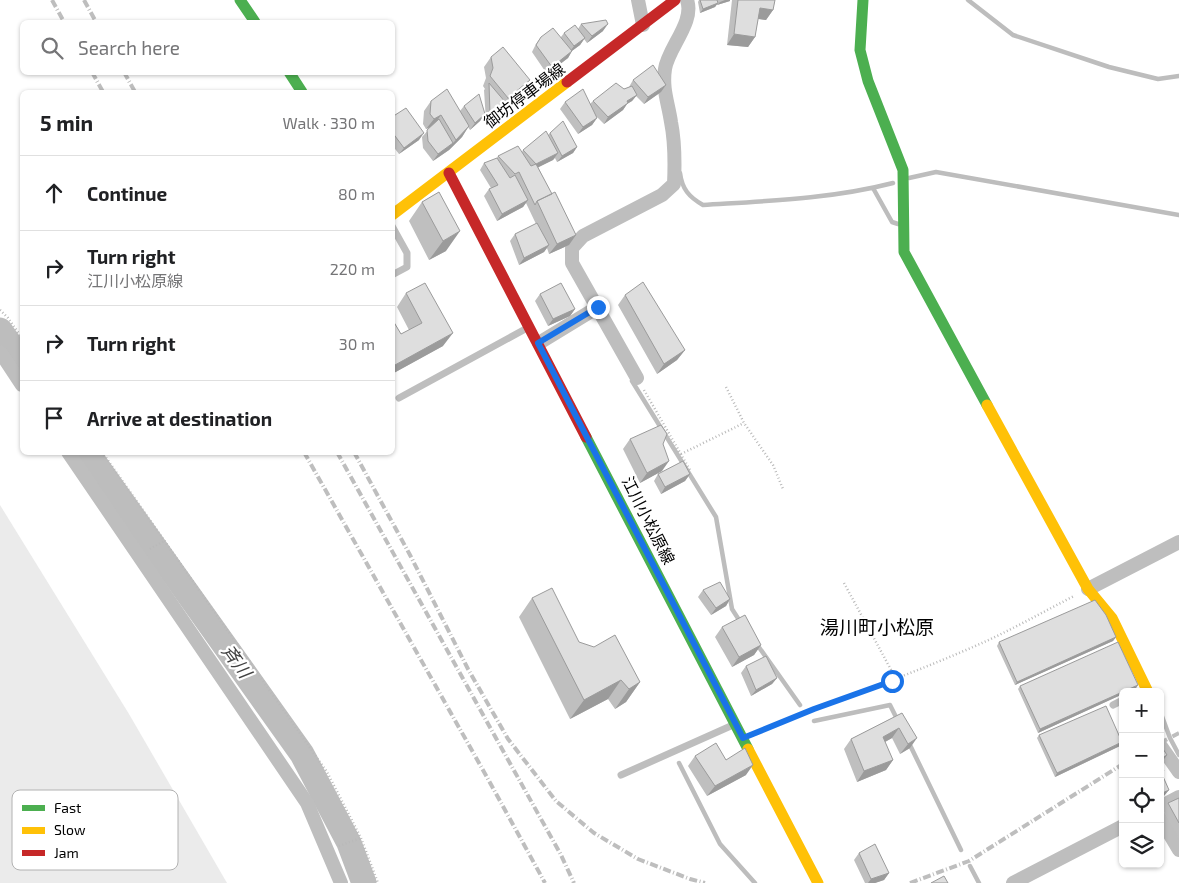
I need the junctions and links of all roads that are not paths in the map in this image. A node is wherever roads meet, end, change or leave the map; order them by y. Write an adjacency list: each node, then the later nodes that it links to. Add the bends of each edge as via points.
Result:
1 (240, 0): 6 (main road)
2 (638, 0): 7 (street)
3 (675, 0): 7 (main road, 御坊停車場線)
4 (687, 0): 14 (street, via 686,20 665,66 663,86 672,123 674,184 662,195 582,236 572,248 572,263)
5 (863, 0): 23 (main road, via 860,50 868,81 903,170 904,252)
6 (254, 20)
7 (644, 25): 10 (main road, 御坊停車場線)
8 (291, 75): 9 (main road)
9 (301, 90)
10 (449, 173): 11 (main road, 御坊停車場線); 15 (main road, 江川小松原線)
11 (395, 213)
12 (395, 231): 13 (lane, via 407,253 407,268)
13 (395, 274)
14 (598, 307): 16 (street); 18 (street)
15 (530, 326): 16 (main road, 江川小松原線); 20 (lane)
16 (538, 343): 27 (main road, 江川小松原線)
17 (0, 352): 19 (street)
18 (636, 378)
19 (20, 382)
20 (400, 398)
21 (70, 455): 36 (street, via 307,803)
22 (1179, 542): 23 (street)
23 (1088, 589): 24 (main road, via 1112,618)
24 (1145, 688)
25 (1119, 702): 26 (lane)
26 (1114, 705)
27 (736, 724): 30 (lane); 37 (main road, 江川小松原線)
28 (1164, 751): 29 (street)
29 (1179, 772)
30 (621, 775)
31 (1179, 797): 32 (street)
32 (1164, 804)
33 (1163, 823): 35 (street)
34 (1119, 828): 38 (street)
35 (1179, 850)
36 (341, 883)
37 (818, 883)
38 (1014, 883)

